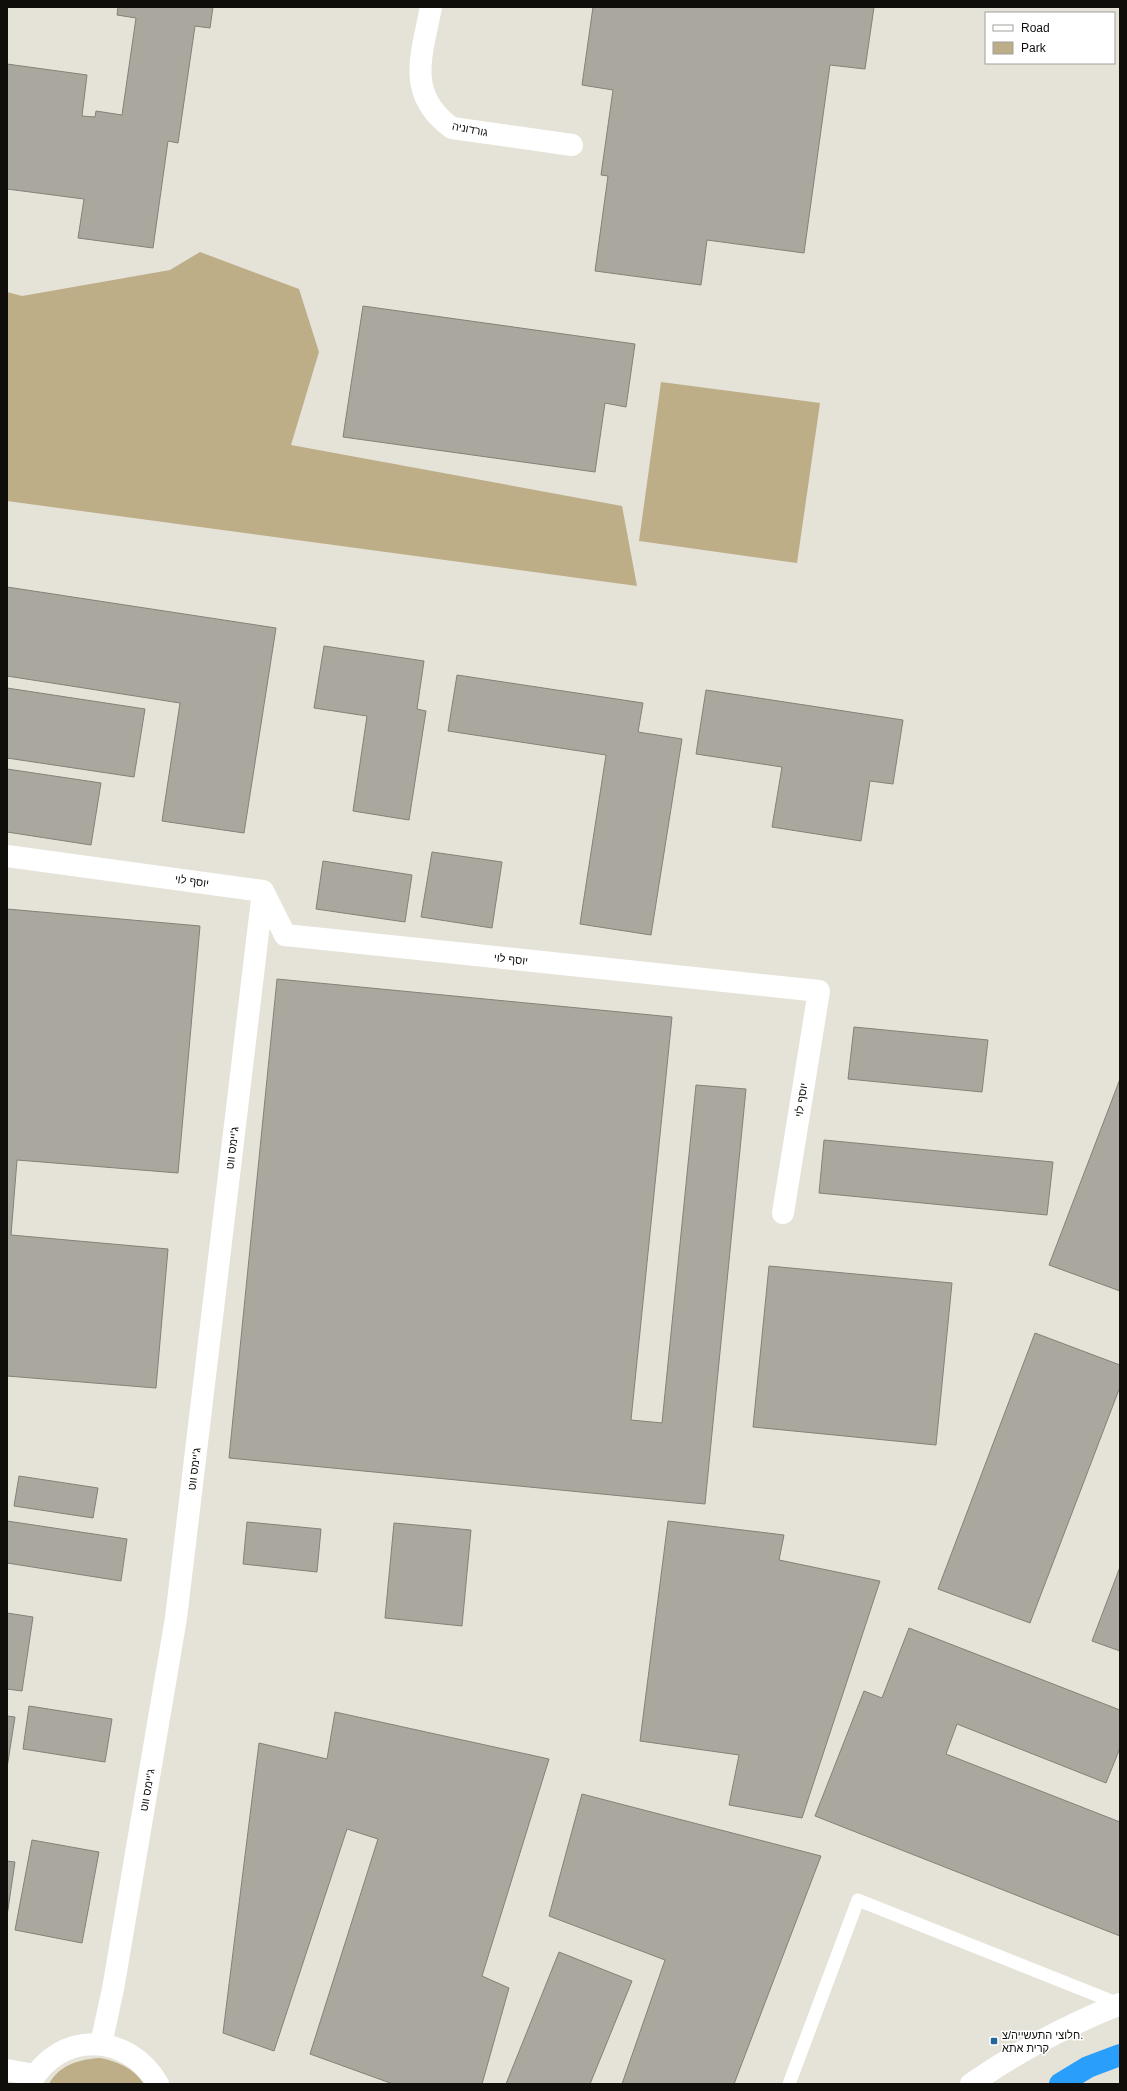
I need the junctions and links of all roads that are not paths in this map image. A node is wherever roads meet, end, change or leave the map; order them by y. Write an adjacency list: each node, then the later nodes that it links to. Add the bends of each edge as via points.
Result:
1 (431, 7): 2 (street, גורדוניה, via 419,73 426,99 438,118 452,128)
2 (572, 145)
3 (7, 856): 4 (street, יוסף לוי)
4 (263, 891): 5 (street, יוסף לוי, via 285,935 819,991); 7 (street, ג'יימס ווט, via 176,1618 113,1989)
5 (783, 1214)
6 (1119, 2004): 12 (lane, via 858,1900); 13 (street, via 1036,2044)
7 (101, 2044): 10 (street, via 86,2044 57,2054 44,2063); 11 (street, via 120,2048 137,2058 150,2070)
8 (1120, 2055): 14 (highway, via 1088,2067)
9 (7, 2070): 10 (street)
10 (32, 2080)
11 (158, 2084)
12 (789, 2084)
13 (971, 2084)
14 (1060, 2084)

